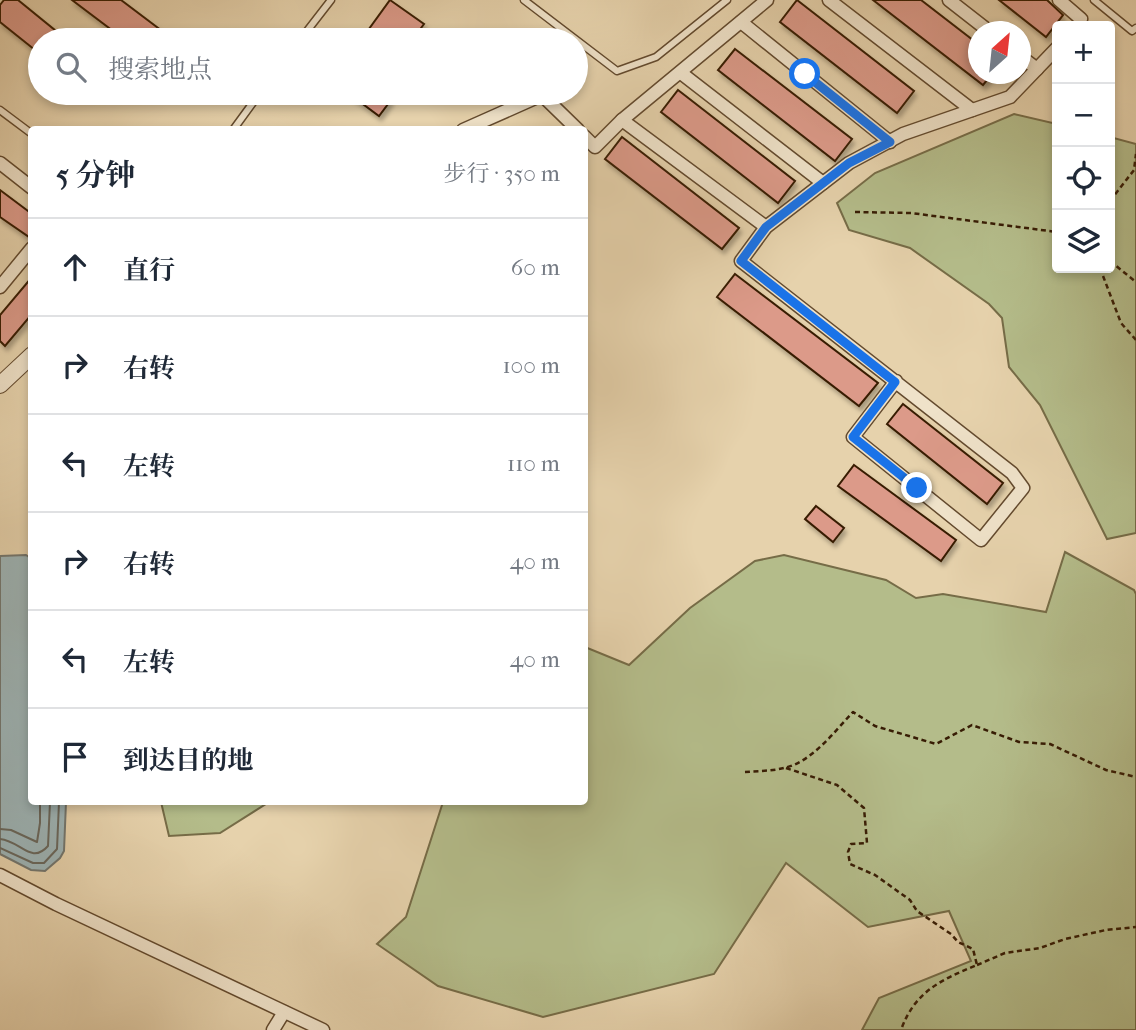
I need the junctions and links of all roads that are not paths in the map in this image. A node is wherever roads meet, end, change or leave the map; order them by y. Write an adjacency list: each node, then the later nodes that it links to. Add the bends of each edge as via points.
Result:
1 (331, 0): 12 (lane)
2 (524, 0): 13 (lane)
3 (727, 0): 15 (lane, via 656,57 617,71)
4 (767, 0): 11 (street)
5 (829, 0): 24 (street)
6 (949, 0): 9 (street)
7 (1059, 0): 10 (street)
8 (1094, 0): 14 (lane, via 1132,31)
9 (976, 21)
10 (1080, 21)
11 (741, 22): 19 (street); 31 (street)
12 (309, 28)
13 (561, 28)
14 (1136, 28)
15 (588, 49)
16 (1052, 53): 18 (street)
17 (1031, 64): 18 (street)
18 (1037, 69): 24 (street, via 1010,97)
19 (681, 73): 25 (street); 33 (street)
20 (251, 105): 26 (lane)
21 (519, 105): 27 (street)
22 (552, 105): 28 (street)
23 (0, 110): 29 (lane)
24 (972, 110): 31 (street)
25 (622, 120): 30 (street, via 595,146); 35 (street)
26 (236, 126)
27 (472, 126)
28 (574, 126)
29 (28, 131)
30 (588, 140)
31 (890, 142): 33 (street)
32 (0, 163): 34 (street)
33 (823, 183): 35 (street)
34 (28, 185)
35 (766, 227): 39 (street, via 741,261)
36 (28, 252): 37 (street)
37 (2, 280)
38 (28, 359): 40 (street)
39 (895, 382): 39 (street, via 1012,473 1023,488 981,540 853,437)
40 (0, 386)
41 (0, 875): 42 (street)
42 (284, 1012): 43 (street); 44 (street)
43 (273, 1030)
44 (323, 1030)

